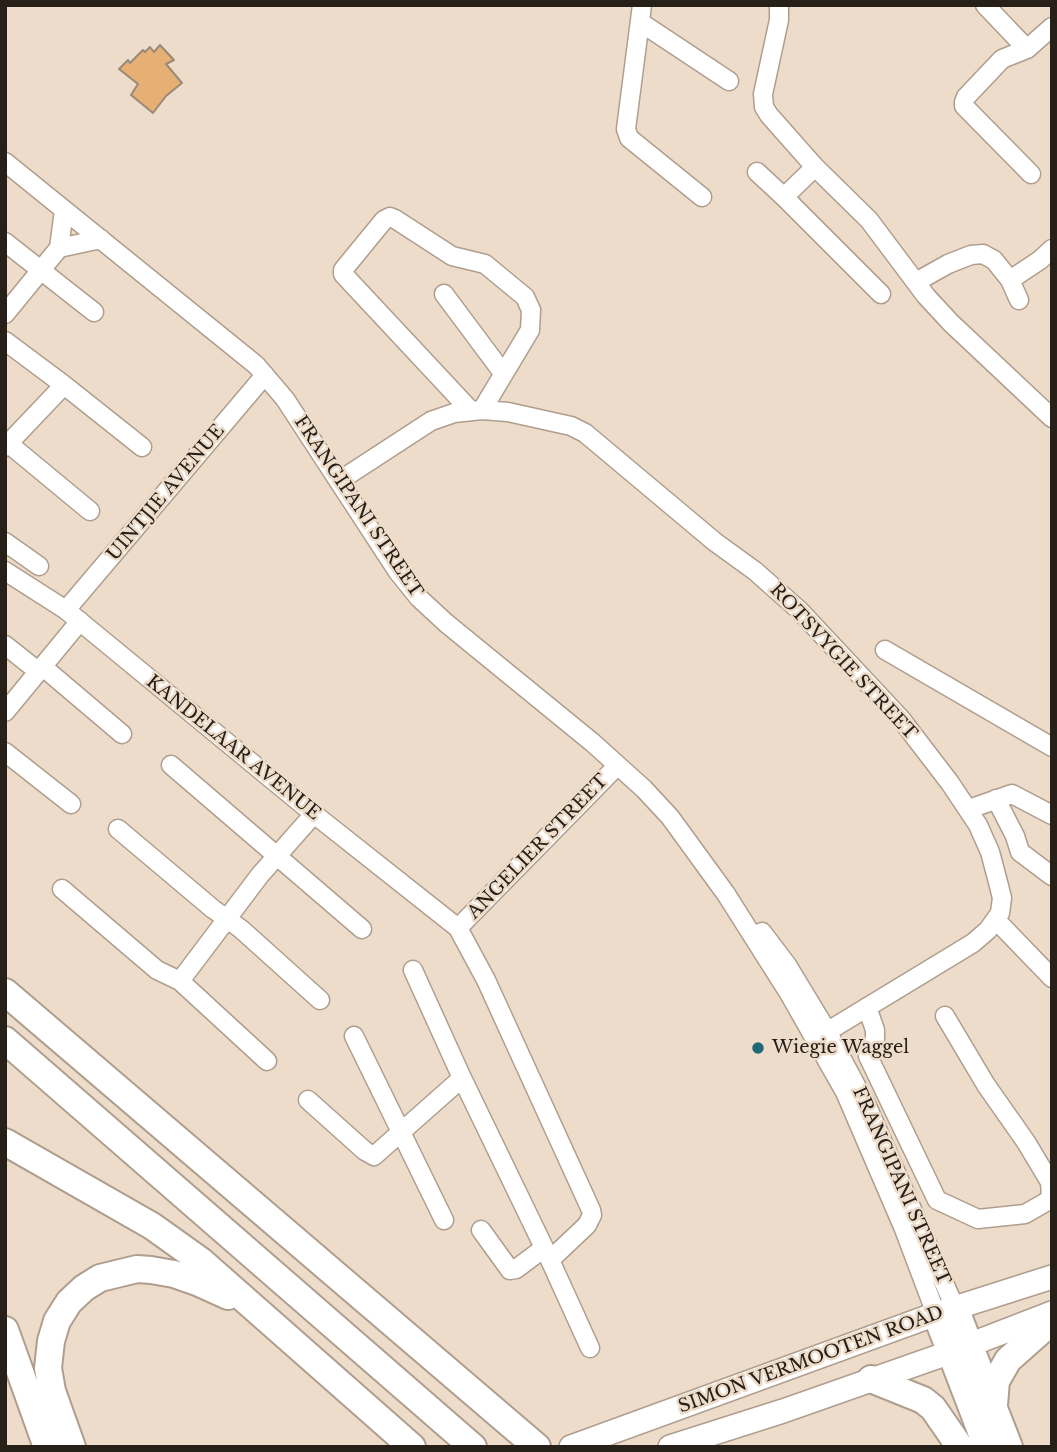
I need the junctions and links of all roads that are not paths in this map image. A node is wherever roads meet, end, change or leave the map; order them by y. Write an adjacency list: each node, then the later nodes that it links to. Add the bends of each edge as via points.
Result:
1 (779, 5): 8 (street, via 764,107)
2 (985, 5): 5 (street)
3 (641, 14): 6 (street); 11 (street, via 626,133)
4 (1052, 27): 5 (street)
5 (1027, 49): 10 (street, via 1002,58 964,106)
6 (729, 81)
7 (5, 162): 13 (street, FRANGIPANI STREET)
8 (815, 167): 12 (street); 20 (street, via 869,220)
9 (757, 172): 12 (street)
10 (1031, 174)
11 (702, 197)
12 (784, 197): 22 (street)
13 (64, 210): 14 (street, FRANGIPANI STREET); 16 (street)
14 (101, 239): 16 (street); 28 (street, FRANGIPANI STREET)
15 (5, 242): 18 (street)
16 (60, 248): 18 (street)
17 (1052, 249): 19 (street)
18 (40, 271): 24 (street); 25 (street)
19 (1010, 280): 20 (street, via 994,260 977,253); 23 (street)
20 (916, 282): 31 (street, via 951,323)
21 (444, 294): 27 (street)
22 (881, 294)
23 (1019, 300)
24 (94, 312)
25 (5, 314)
26 (5, 341): 29 (street)
27 (503, 373): 30 (street); 30 (street, via 530,330 531,310 525,297 485,264 452,256 396,219 384,220 343,274)
28 (265, 375): 34 (street, FRANGIPANI STREET); 39 (street, UINTJIE AVENUE)
29 (64, 386): 32 (street); 33 (street)
30 (476, 410): 34 (street, ROTSVYGIE STREET, via 431,421); 51 (street, ROTSVYGIE STREET, via 533,416 584,433 755,570 901,719)
31 (1052, 418)
32 (7, 446): 35 (street)
33 (142, 447)
34 (339, 481): 48 (street, FRANGIPANI STREET, via 398,572 429,609)
35 (90, 512)
36 (5, 542): 37 (street)
37 (39, 566)
38 (5, 571): 39 (street, KANDELAAR AVENUE)
39 (73, 616): 42 (street, UINTJIE AVENUE); 52 (street, KANDELAAR AVENUE)
40 (5, 645): 42 (street)
41 (885, 650): 45 (street)
42 (41, 669): 43 (street, UINTJIE AVENUE); 44 (street)
43 (5, 712)
44 (122, 734)
45 (1052, 747)
46 (5, 752): 50 (street)
47 (171, 765): 55 (street)
48 (617, 766): 60 (street, ANGELIER STREET); 69 (street, FRANGIPANI STREET, via 660,805 726,894 773,946)
49 (996, 799): 51 (street); 53 (street, via 1012,794); 56 (street, via 1020,852)
50 (71, 804)
51 (969, 809): 59 (street, ROTSVYGIE STREET, via 990,852 1002,898)
52 (314, 814): 55 (street); 60 (street, KANDELAAR AVENUE)
53 (1052, 815)
54 (118, 830): 58 (street)
55 (278, 855): 58 (street); 61 (street)
56 (1052, 876)
57 (62, 889): 64 (street, via 157,970)
58 (226, 919): 64 (street); 66 (street)
59 (996, 920): 62 (street); 67 (street, via 973,943)
60 (458, 928): 79 (street, via 591,1210 587,1225)
61 (362, 929)
62 (1048, 969)
63 (413, 970): 73 (street)
64 (180, 981): 72 (street)
65 (5, 992): 90 (highway)
66 (320, 1000)
67 (867, 1007): 68 (street, via 876,1030 868,1056 937,1200 978,1219 1026,1214 1051,1197 1050,1182); 69 (street)
68 (945, 1016)
69 (821, 1035): 81 (street, FRANGIPANI STREET, via 867,1106)
70 (354, 1036): 75 (street)
71 (5, 1040): 94 (highway)
72 (267, 1061)
73 (462, 1078): 75 (street); 79 (street)
74 (308, 1100): 75 (street, via 371,1155)
75 (401, 1129): 77 (street)
76 (5, 1142): 83 (highway, via 173,1240)
77 (444, 1220)
78 (481, 1230): 79 (street, via 510,1270)
79 (547, 1254): 86 (street)
80 (1052, 1277): 81 (main road, SIMON VERMOOTEN ROAD)
81 (946, 1311): 87 (highway); 95 (main road, SIMON VERMOOTEN ROAD)
82 (1052, 1313): 87 (main road, SIMON VERMOOTEN ROAD)
83 (260, 1314): 92 (highway, via 197,1282 151,1269 112,1274 84,1288 60,1315 48,1355 52,1391); 93 (highway)
84 (1052, 1321): 89 (highway, via 1008,1360 996,1381)
85 (5, 1330): 91 (highway)
86 (590, 1348)
87 (961, 1348): 88 (main road, SIMON VERMOOTEN ROAD); 89 (highway); 98 (highway)
88 (871, 1379): 96 (main road, SIMON VERMOOTEN ROAD); 97 (highway, via 923,1400)
89 (994, 1406): 99 (highway)
90 (533, 1442)
91 (46, 1447)
92 (72, 1447)
93 (412, 1447)
94 (473, 1447)
95 (571, 1447)
96 (670, 1447)
97 (960, 1447)
98 (987, 1447)
99 (1009, 1447)

